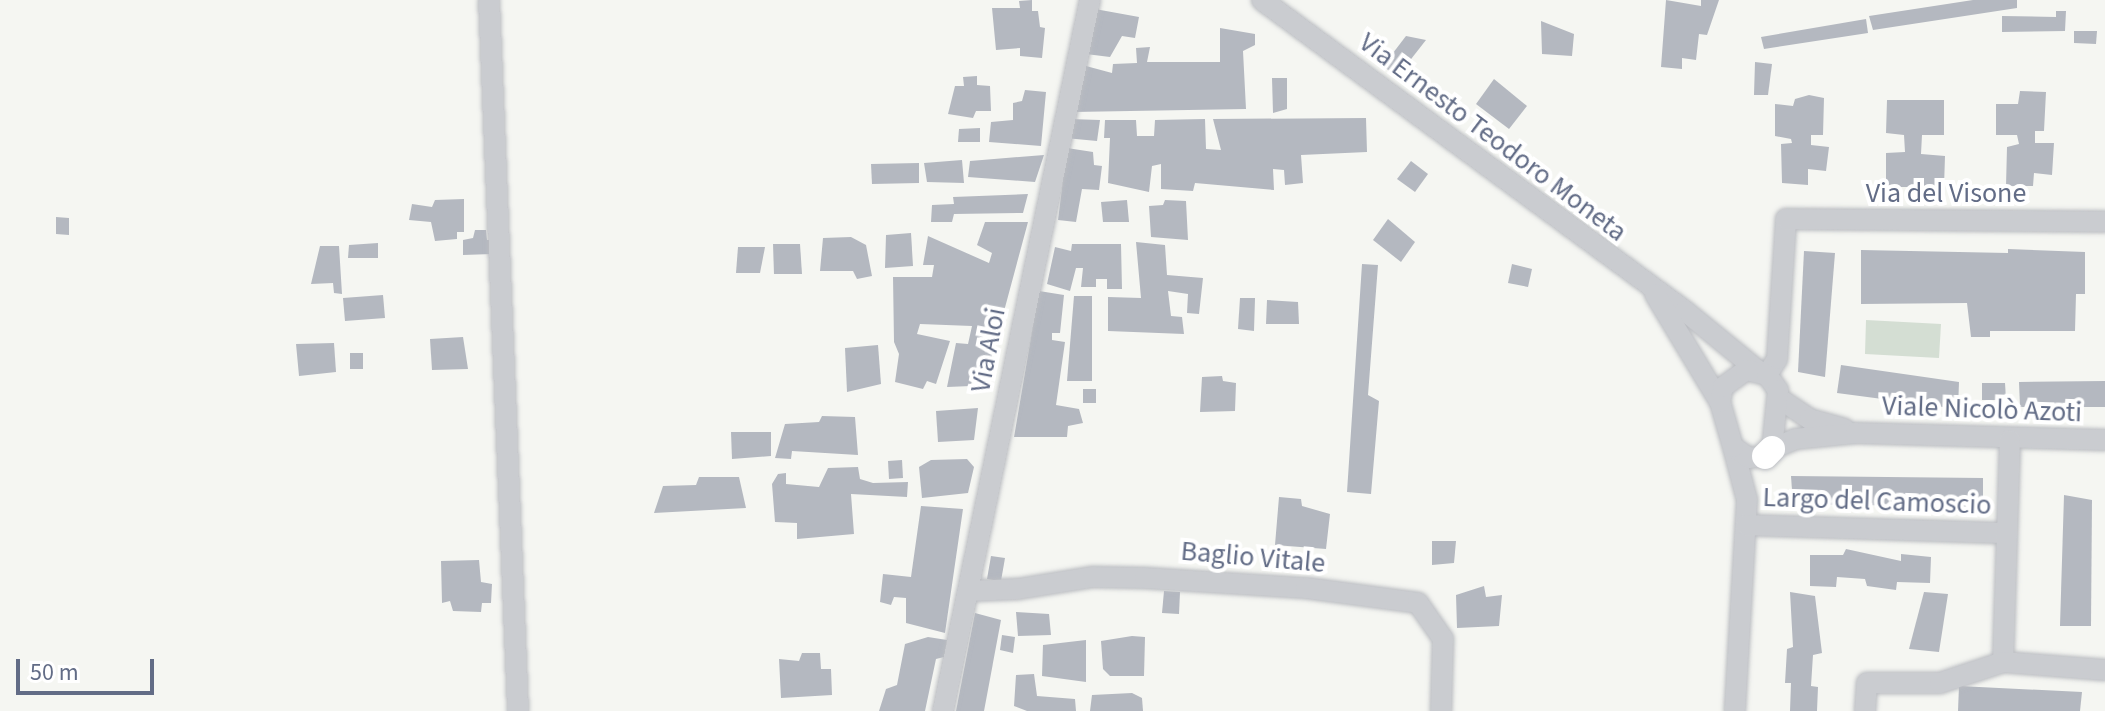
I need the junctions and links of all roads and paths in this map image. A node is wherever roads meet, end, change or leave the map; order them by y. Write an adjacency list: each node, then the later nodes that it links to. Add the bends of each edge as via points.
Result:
1 (489, 0): 20 (street)
2 (1090, 0): 17 (street, Via Aloi)
3 (1262, 0): 5 (street, Via Ernesto Teodoro Moneta)
4 (2105, 222): 6 (street, Via del Visone, via 1786,219 1777,359)
5 (1653, 290): 6 (street, Via Ernesto Teodoro Moneta); 8 (street, Via Ernesto Teodoro Moneta)
6 (1761, 372): 7 (street); 8 (street, via 1734,374 1723,387)
7 (1780, 399): 9 (street, via 1810,419); 13 (street)
8 (1720, 402): 12 (street)
9 (1856, 433): 10 (street, Viale Nicolò Azoti); 13 (street, via 1795,439)
10 (2010, 440): 11 (street, Viale Nicolò Azoti); 16 (street)
11 (2105, 440)
12 (1733, 447): 13 (street, via 1749,458); 14 (street)
13 (1768, 453): 14 (street)
14 (1747, 500): 15 (street)
15 (1746, 525): 16 (street, Largo del Camoscio); 23 (street)
16 (2007, 533): 18 (street)
17 (968, 591): 21 (street, Via Aloi); 22 (street, Baglio Vitale, via 1132,577 1306,588 1418,603 1443,639)
18 (2003, 662): 19 (street); 24 (street, via 1940,683 1867,683)
19 (2105, 670)
20 (518, 711)
21 (943, 711)
22 (1441, 711)
23 (1735, 711)
24 (1865, 711)

